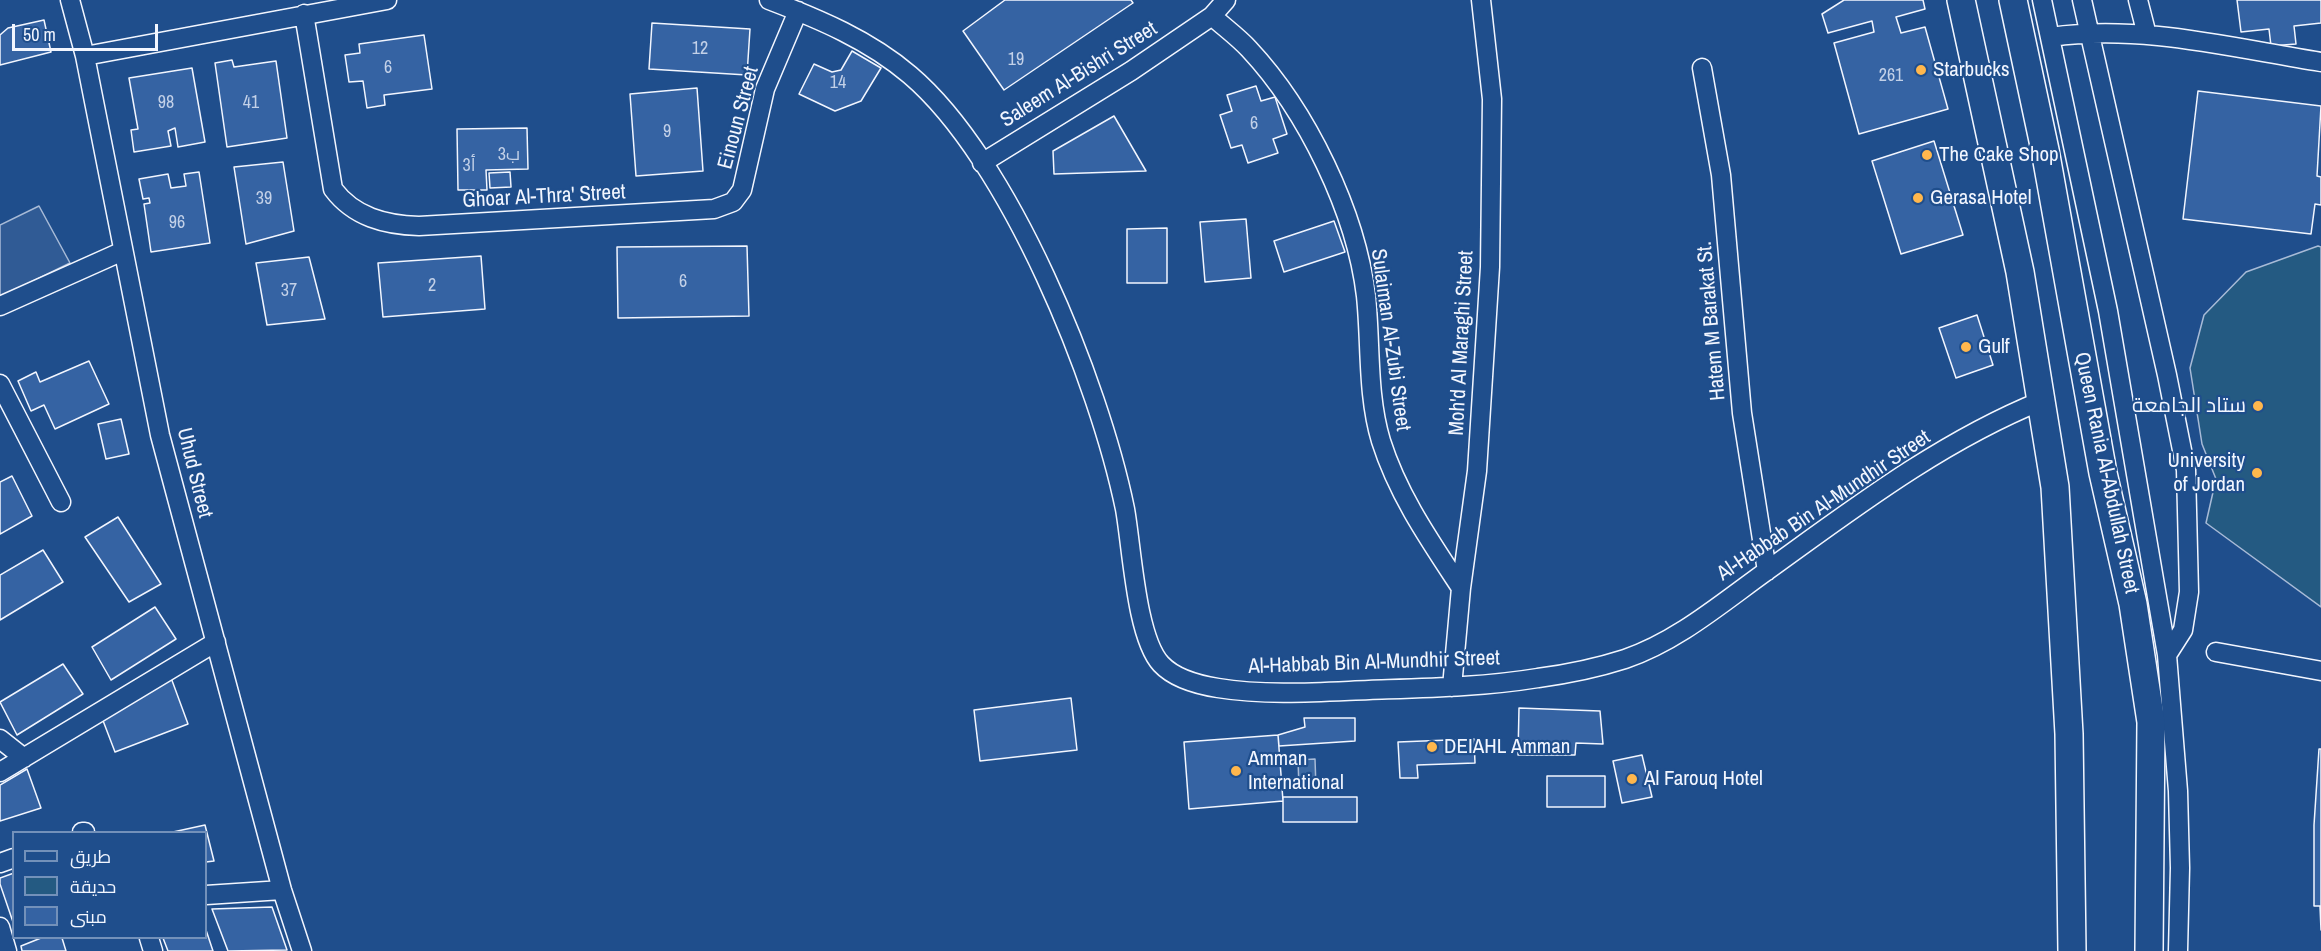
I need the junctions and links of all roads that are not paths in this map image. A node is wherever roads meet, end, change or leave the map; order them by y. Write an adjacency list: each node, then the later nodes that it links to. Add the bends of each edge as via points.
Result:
1 (70, 0): 17 (street, Uhud Street)
2 (387, 0): 12 (street)
3 (769, 0): 11 (street, Al-Habbab Bin Al-Mundhir Street)
4 (1226, 0): 13 (street, Saleem Al-Bishri Street)
5 (1481, 0): 28 (street, Moh'd Al Maraghi Street, via 1492,99 1490,256 1477,471)
6 (1960, 0): 25 (main road, via 2020,272)
7 (2013, 0): 43 (main road, Queen Rania Al-Abdullah Street, via 2048,161 2103,473 2133,604 2151,722)
8 (2042, 0): 16 (street)
9 (2082, 0): 14 (street)
10 (2138, 0): 15 (street)
11 (798, 11): 20 (street, Al-Habbab Bin Al-Mundhir Street, via 847,33 913,77 950,116); 21 (street, Einoun Street, via 765,89 745,181)
12 (304, 14): 17 (street); 21 (street, Ghoar Al-Thra' Street, via 333,189 358,212 396,225 419,226 714,209)
13 (1212, 16): 20 (street, Saleem Al-Bishri Street); 28 (street, Sulaiman Al-Zubi Street, via 1249,48 1281,88 1325,165 1361,270 1381,439 1404,496)
14 (2090, 31): 15 (street); 16 (street); 31 (street, via 2186,470 2189,592 2183,630)
15 (2147, 35): 18 (street)
16 (2051, 37): 31 (street, via 2108,311)
17 (85, 56): 22 (street, Uhud Street)
18 (2321, 63)
19 (1702, 68): 27 (street, Hatem M Barakat St., via 1721,175 1742,412)
20 (982, 163): 33 (street, Al-Habbab Bin Al-Mundhir Street, via 1042,272 1082,370 1124,506 1143,622 1152,651 1163,666 1185,679 1216,688 1260,691)
21 (733, 202)
22 (123, 251): 23 (street); 29 (street, Uhud Street, via 160,435)
23 (0, 306)
24 (0, 384): 26 (street)
25 (2041, 401): 27 (street, Al-Habbab Bin Al-Mundhir Street, via 1982,428 1908,473); 42 (main road, via 2055,487 2070,734)
26 (61, 502)
27 (1767, 571): 33 (street, Al-Habbab Bin Al-Mundhir Street, via 1661,645 1629,658 1534,679)
28 (1461, 588): 33 (street, Moh'd Al Maraghi Street)
29 (216, 642): 35 (street); 37 (street, Uhud Street)
30 (2216, 652): 32 (street)
31 (2167, 655): 44 (street, via 2178,802)
32 (2321, 671)
33 (1452, 687)
34 (0, 739): 35 (street)
35 (24, 758): 36 (street)
36 (0, 772)
37 (282, 890): 38 (street); 41 (street, Uhud Street)
38 (207, 895)
39 (0, 927): 40 (street)
40 (7, 951)
41 (302, 951)
42 (2072, 951)
43 (2149, 951)
44 (2178, 951)

